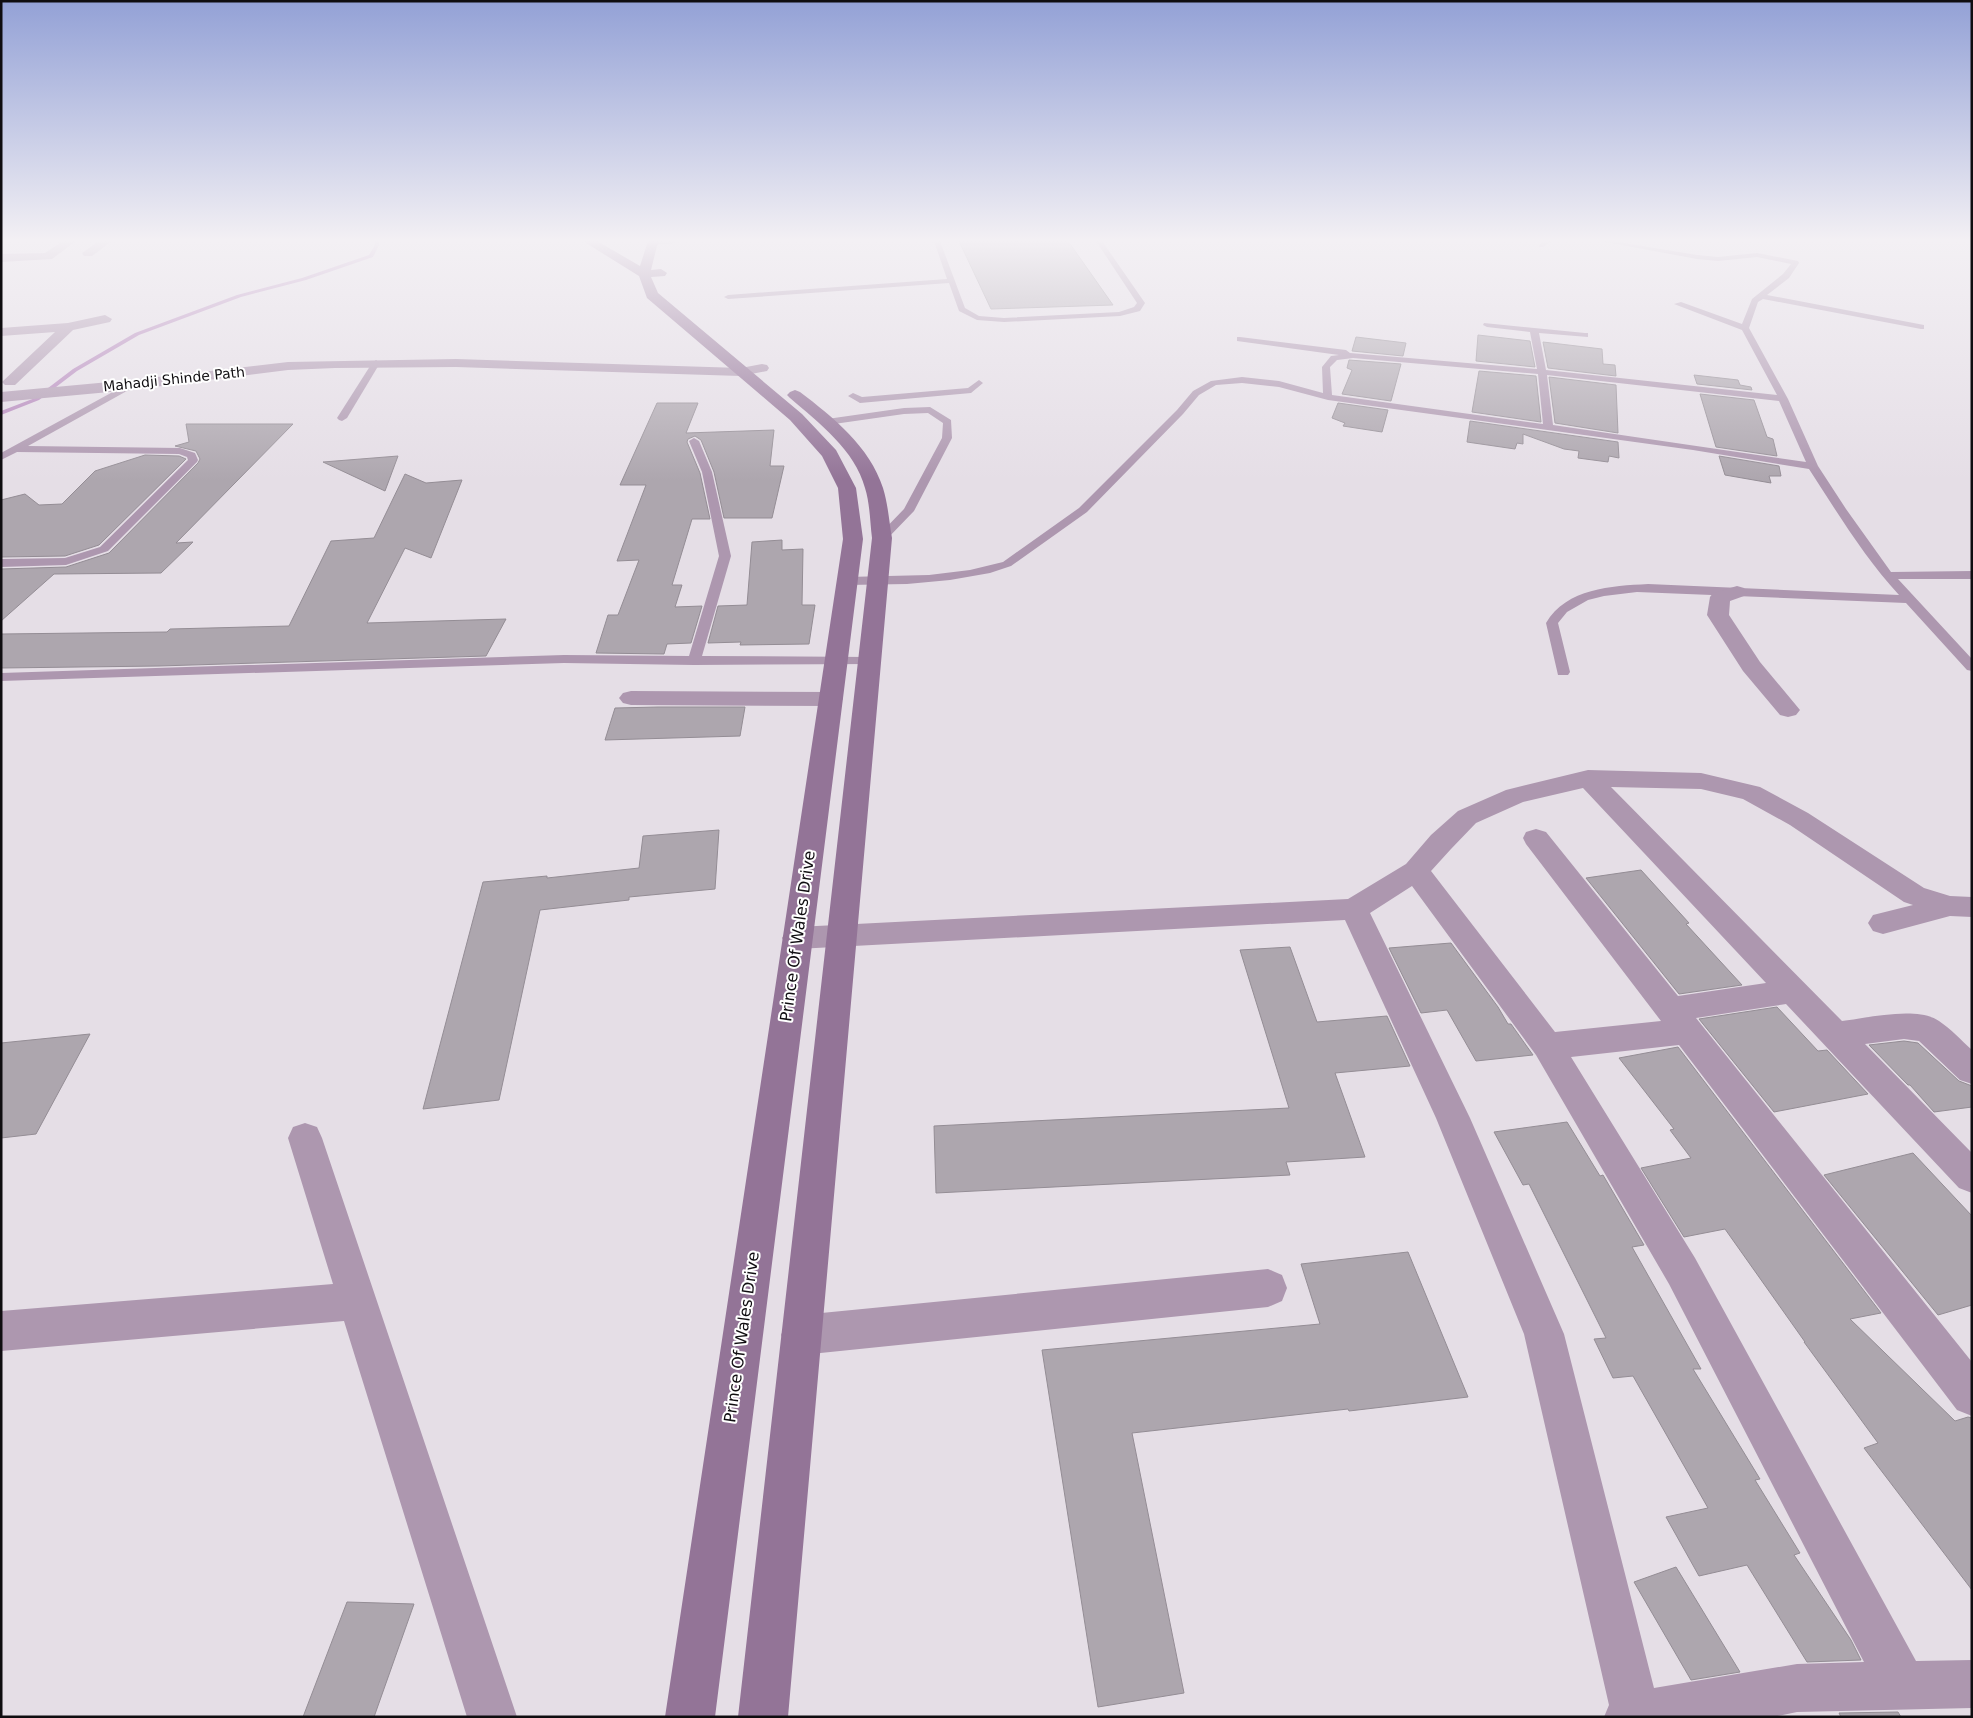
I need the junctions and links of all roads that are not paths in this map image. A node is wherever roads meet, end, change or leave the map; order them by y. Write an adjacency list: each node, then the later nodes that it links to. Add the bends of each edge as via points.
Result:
1 (95, 321): 7 (street)
2 (687, 321): 16 (street, Prince Of Wales Drive)
3 (1726, 321): 9 (lane)
4 (1747, 321): 9 (lane)
5 (1891, 321): 8 (lane)
6 (1488, 325): 10 (lane)
7 (68, 327): 11 (street); 22 (street)
8 (1921, 327)
9 (1745, 328): 26 (lane)
10 (1534, 330): 12 (lane); 19 (lane)
11 (1, 332)
12 (1585, 334)
13 (1240, 339): 14 (lane)
14 (1370, 356): 19 (lane); 25 (lane, via 1334,358 1326,366)
15 (376, 363): 17 (street, Mahadji Shinde Path); 18 (street, Mahadji Shinde Path); 28 (lane)
16 (743, 363): 18 (street, Mahadji Shinde Path); 18 (street, Mahadji Shinde Path); 29 (street, Prince Of Wales Drive, via 779,382); 39 (street, Prince Of Wales Drive, via 830,454 847,488)
17 (288, 366): 21 (street, Mahadji Shinde Path); 22 (street, via 256,363 67,377)
18 (617, 366)
19 (1542, 372): 26 (lane); 30 (lane)
20 (979, 383): 23 (lane, via 971,390)
21 (131, 385): 22 (street, Mahadji Shinde Path); 32 (lane)
22 (6, 389)
23 (925, 394): 24 (lane, via 860,400); 27 (lane)
24 (853, 396)
25 (1328, 397): 30 (lane); 39 (lane, via 1279,384 1242,380 1214,383 1196,393 1083,510 1008,564 978,573)
26 (1783, 399): 34 (lane)
27 (930, 410): 29 (lane); 35 (lane, via 948,422 947,438 909,511)
28 (342, 418)
29 (827, 422): 35 (street, Prince Of Wales Drive, via 855,449 873,486)
30 (1548, 427): 34 (lane)
31 (694, 441): 42 (lane, via 707,472 725,556)
32 (17, 449): 33 (lane); 36 (lane, via 180,451 191,455 193,460 104,549 66,561)
33 (1, 456)
34 (1813, 466): 38 (lane)
35 (882, 538): 39 (street, Prince Of Wales Drive)
36 (1, 563)
37 (1972, 575): 38 (lane)
38 (1888, 576): 41 (lane)
39 (862, 581): 43 (street, Prince Of Wales Drive)
40 (1737, 592): 41 (lane); 45 (lane, via 1616,589 1584,597 1562,608 1552,623); 49 (street, via 1720,597 1718,615 1751,666)
41 (1909, 599): 44 (lane)
42 (694, 661): 43 (lane); 46 (lane, via 564,659)
43 (853, 661): 48 (street, Prince Of Wales Drive); 56 (street, Prince Of Wales Drive)
44 (1972, 667)
45 (1563, 672)
46 (1, 677)
47 (631, 698): 48 (street)
48 (831, 699): 57 (street, Prince Of Wales Drive)
49 (1788, 710)
50 (1588, 778): 52 (street, via 1515,796 1467,817); 53 (street, via 1701,781 1750,793 1799,819 1914,895); 58 (street)
51 (1536, 838): 59 (street)
52 (1416, 871): 54 (street); 61 (street)
53 (1961, 906): 55 (street)
54 (1354, 909): 56 (street); 72 (street, via 1453,1118 1544,1334)
55 (1883, 923)
56 (841, 937): 57 (street); 68 (street, Prince Of Wales Drive)
57 (797, 938): 74 (street, Prince Of Wales Drive)
58 (1793, 991): 59 (street); 60 (street)
59 (1678, 1021): 61 (street); 69 (street)
60 (1835, 1035): 62 (street, via 1904,1026 1927,1028); 64 (street)
61 (1547, 1046): 71 (street, via 1682,1271)
62 (1972, 1070)
63 (305, 1138): 66 (street)
64 (1972, 1177)
65 (1268, 1288): 68 (street)
66 (358, 1301): 67 (street); 73 (street)
67 (1, 1331)
68 (800, 1335): 75 (street, Prince Of Wales Drive)
69 (1972, 1395)
70 (1972, 1684): 71 (street)
71 (1903, 1686): 72 (street, via 1797,1688)
72 (1634, 1716)
73 (492, 1717)
74 (690, 1717)
75 (764, 1717)

